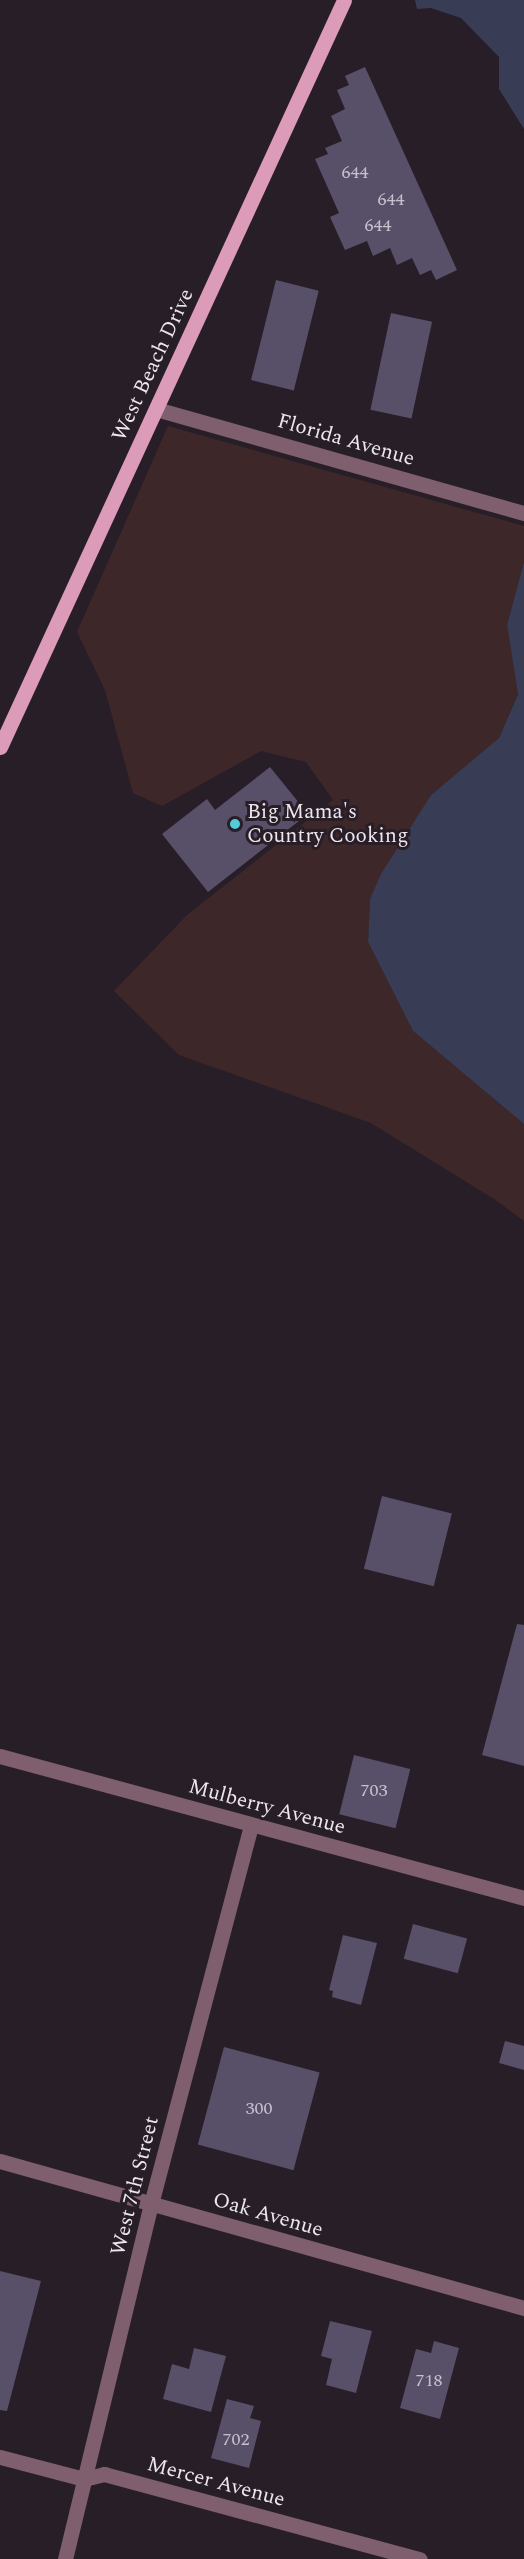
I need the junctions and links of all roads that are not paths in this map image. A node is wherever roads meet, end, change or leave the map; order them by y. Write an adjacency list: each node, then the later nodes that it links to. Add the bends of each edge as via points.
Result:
1 (344, 0): 2 (main road, West Beach Drive)
2 (156, 409): 3 (street, Florida Avenue); 4 (main road, West Beach Drive)
3 (524, 513)
4 (0, 747)
5 (0, 1756): 6 (street, Mulberry Avenue)
6 (251, 1824): 7 (street, Mulberry Avenue); 9 (street, West 7th Street)
7 (524, 1898)
8 (0, 2161): 9 (street, Oak Avenue)
9 (151, 2204): 10 (street, Oak Avenue); 12 (street, West 7th Street)
10 (524, 2308)
11 (0, 2457): 12 (street, Mercer Avenue)
12 (84, 2479): 13 (street, West 7th Street); 14 (street, Mercer Avenue, via 104,2474)
13 (65, 2559)
14 (420, 2559)

